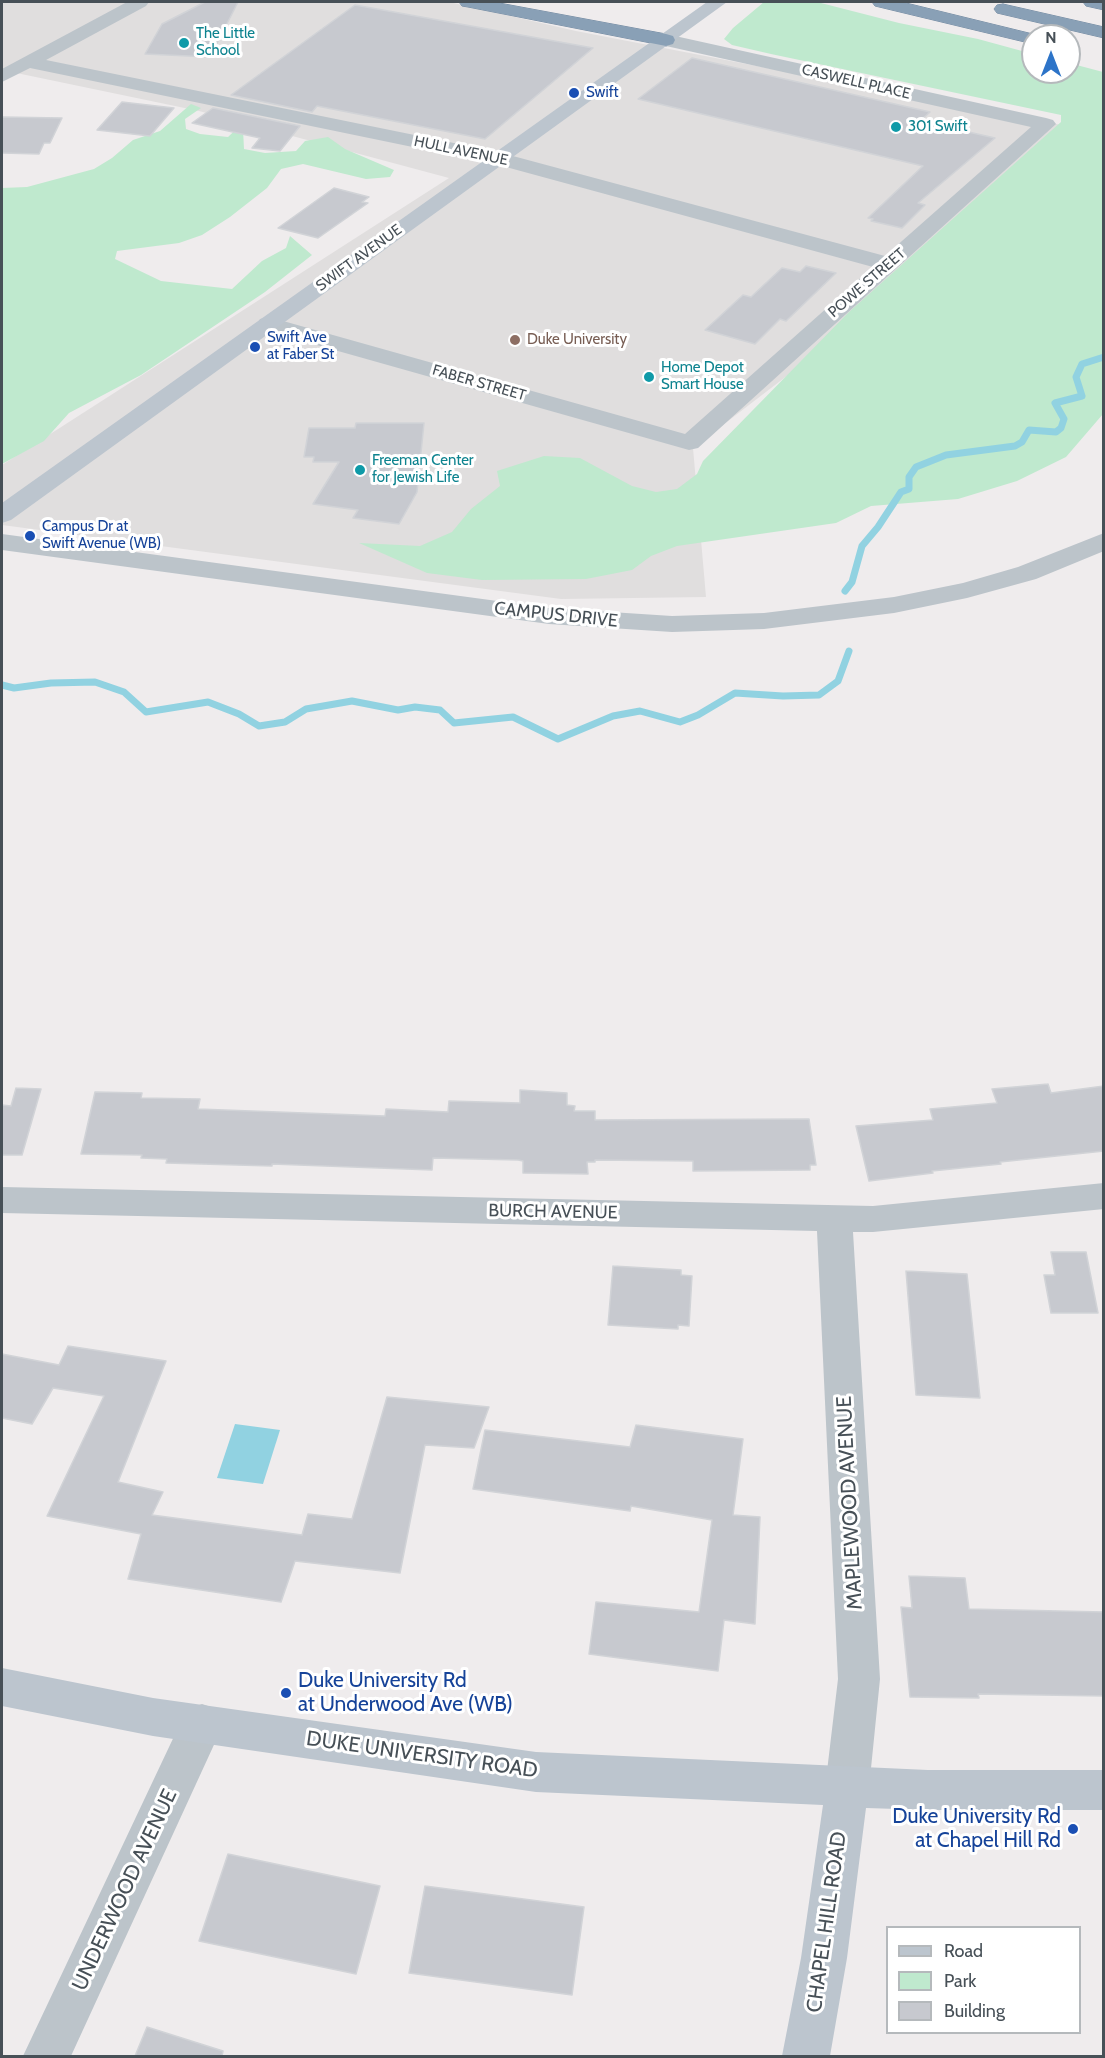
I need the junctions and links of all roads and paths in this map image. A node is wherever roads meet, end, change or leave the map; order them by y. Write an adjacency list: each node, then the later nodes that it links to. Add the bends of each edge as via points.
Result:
1 (140, 2): 12 (street)
2 (468, 2): 11 (highway)
3 (520, 2): 11 (highway, via 639,25)
4 (718, 2): 11 (street, SWIFT AVENUE)
5 (881, 2): 10 (highway)
6 (1092, 2): 8 (highway)
7 (982, 4): 9 (highway)
8 (1104, 4)
9 (1104, 33)
10 (1021, 35)
11 (666, 40): 14 (street, CASWELL PLACE); 15 (street, SWIFT AVENUE)
12 (27, 62): 13 (street); 15 (street, HULL AVENUE)
13 (2, 76)
14 (1046, 124): 16 (street, POWE STREET)
15 (498, 158): 16 (street, HULL AVENUE); 17 (street, SWIFT AVENUE)
16 (889, 264): 18 (street, POWE STREET)
17 (268, 324): 18 (street, FABER STREET); 19 (street, SWIFT AVENUE)
18 (689, 443)
19 (2, 515)
20 (1104, 541): 21 (street, CAMPUS DRIVE, via 1027,573 894,605 796,618 672,624 538,615)
21 (2, 542)
22 (1104, 1196): 24 (street, BURCH AVENUE, via 873,1220)
23 (2, 1200): 24 (street, BURCH AVENUE)
24 (834, 1219): 27 (street, MAPLEWOOD AVENUE, via 859,1679)
25 (2, 1687): 26 (street, DUKE UNIVERSITY ROAD)
26 (201, 1724): 27 (street, DUKE UNIVERSITY ROAD, via 536,1772); 29 (street, UNDERWOOD AVENUE)
27 (847, 1788): 28 (street, DUKE UNIVERSITY ROAD); 30 (street, CHAPEL HILL ROAD)
28 (1104, 1790)
29 (47, 2056)
30 (806, 2056)

